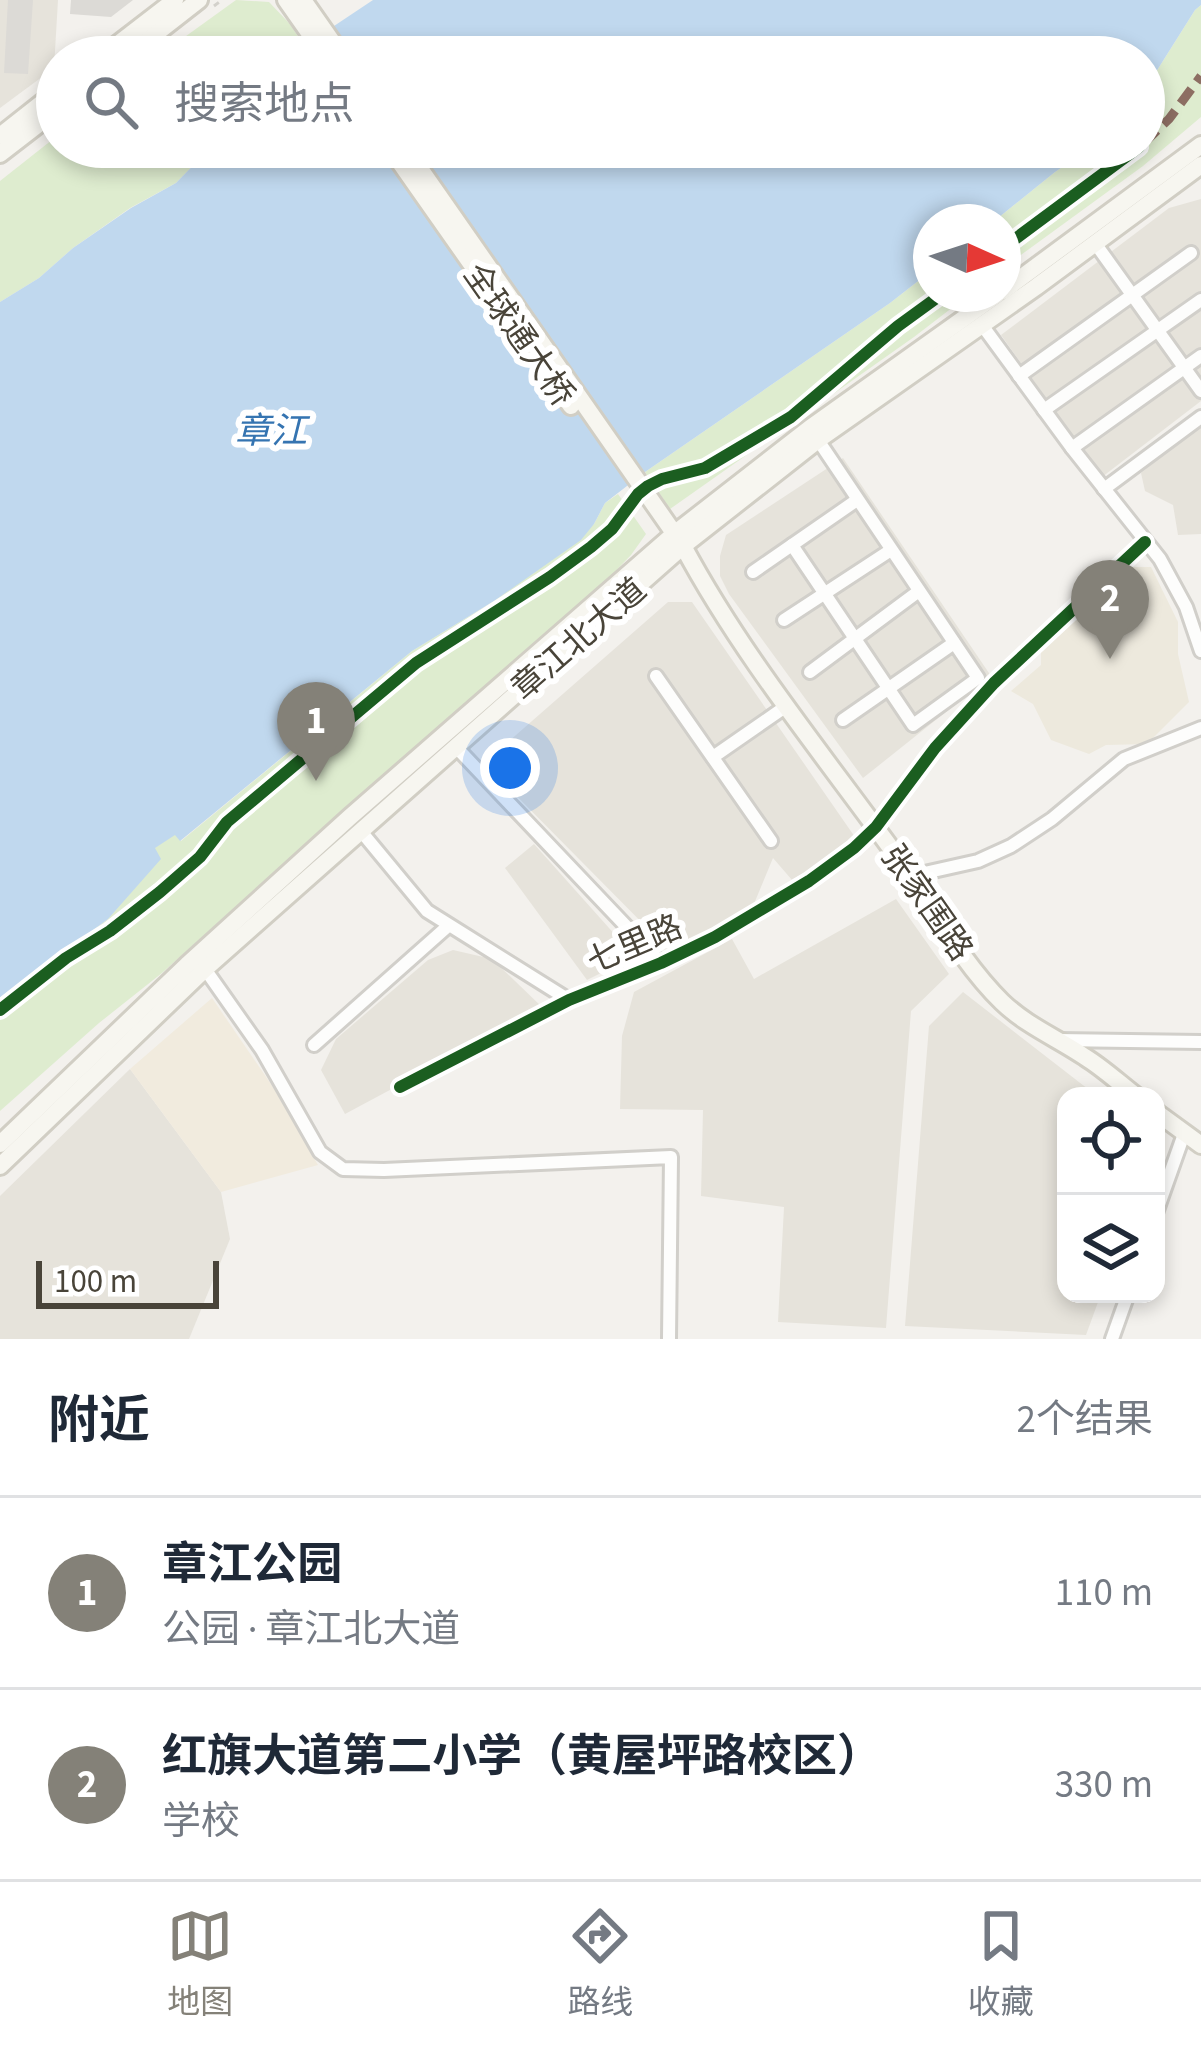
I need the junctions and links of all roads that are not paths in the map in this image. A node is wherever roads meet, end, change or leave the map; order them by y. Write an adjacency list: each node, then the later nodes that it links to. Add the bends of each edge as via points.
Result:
1 (175, 0): 5 (main road)
2 (200, 0): 6 (main road)
3 (286, 0): 7 (main road)
4 (303, 0): 8 (main road)
5 (128, 36)
6 (153, 36)
7 (311, 36)
8 (328, 36)
9 (36, 108): 11 (main road)
10 (36, 126): 13 (main road)
11 (0, 136)
12 (1201, 145): 19 (main road, 章江北大道)
13 (0, 154)
14 (1201, 166): 17 (main road, 章江北大道)
15 (404, 168): 35 (main road, 全球通大桥)
16 (419, 168): 35 (main road, 全球通大桥)
17 (1095, 243): 20 (street); 23 (main road, 章江北大道)
18 (1191, 253): 20 (street)
19 (1021, 277)
20 (1132, 295): 24 (street); 27 (street)
21 (1201, 300): 24 (street)
22 (973, 312): 37 (main road, 章江北大道, via 809,428)
23 (982, 325): 27 (street); 31 (main road, 章江北大道)
24 (1158, 330): 26 (street); 29 (street)
25 (1201, 356): 26 (street)
26 (1185, 368): 28 (street); 32 (street)
27 (1019, 376): 29 (street)
28 (1201, 391)
29 (1044, 410): 32 (street)
30 (1201, 417): 33 (street)
31 (818, 440): 34 (street); 37 (main road, 章江北大道)
32 (1072, 448): 33 (street)
33 (1104, 489): 36 (street)
34 (857, 500): 38 (street); 39 (street)
35 (656, 519): 37 (main road, 张家围路)
36 (1144, 542): 46 (street, via 1175,582); 55 (street, 七里路, via 994,683)
37 (674, 544): 50 (main road, 张家围路); 53 (main road, 章江北大道); 70 (main road, 章江北大道, via 350,817)
38 (792, 545): 40 (street); 42 (street)
39 (891, 550): 41 (street); 42 (street)
40 (753, 572)
41 (919, 591): 44 (street); 45 (street)
42 (824, 594): 43 (street); 44 (street)
43 (784, 620)
44 (856, 638): 47 (street); 49 (street)
45 (954, 643): 49 (street); 49 (street, via 978,678 914,725)
46 (1201, 651)
47 (810, 672)
48 (656, 676): 54 (street)
49 (889, 688): 51 (street)
50 (785, 707): 54 (street); 55 (main road, 张家围路)
51 (843, 720)
52 (1201, 728): 58 (street, via 1124,759 1012,846)
53 (455, 746): 56 (main road, 章江北大道); 60 (street)
54 (713, 757): 57 (street)
55 (876, 827): 58 (main road, 张家围路); 60 (street, 七里路, via 808,881)
56 (360, 830): 59 (street); 61 (main road, 章江北大道)
57 (771, 841)
58 (911, 876): 63 (main road, 张家围路, via 1001,1001)
59 (448, 926): 62 (street); 65 (street)
60 (661, 963): 62 (street, 七里路)
61 (205, 970): 72 (main road, 章江北大道); 75 (street, via 320,1152 344,1169 671,1156)
62 (568, 1000): 67 (street, 七里路)
63 (1054, 1040): 64 (street); 66 (main road, 张家围路)
64 (1201, 1042)
65 (314, 1045)
66 (1124, 1087)
67 (400, 1088)
68 (1165, 1119): 69 (main road)
69 (1184, 1134): 71 (main road); 73 (street)
70 (0, 1144)
71 (1201, 1145)
72 (0, 1166)
73 (1162, 1195)
74 (1125, 1303): 76 (street)
75 (669, 1339)
76 (1112, 1339)

